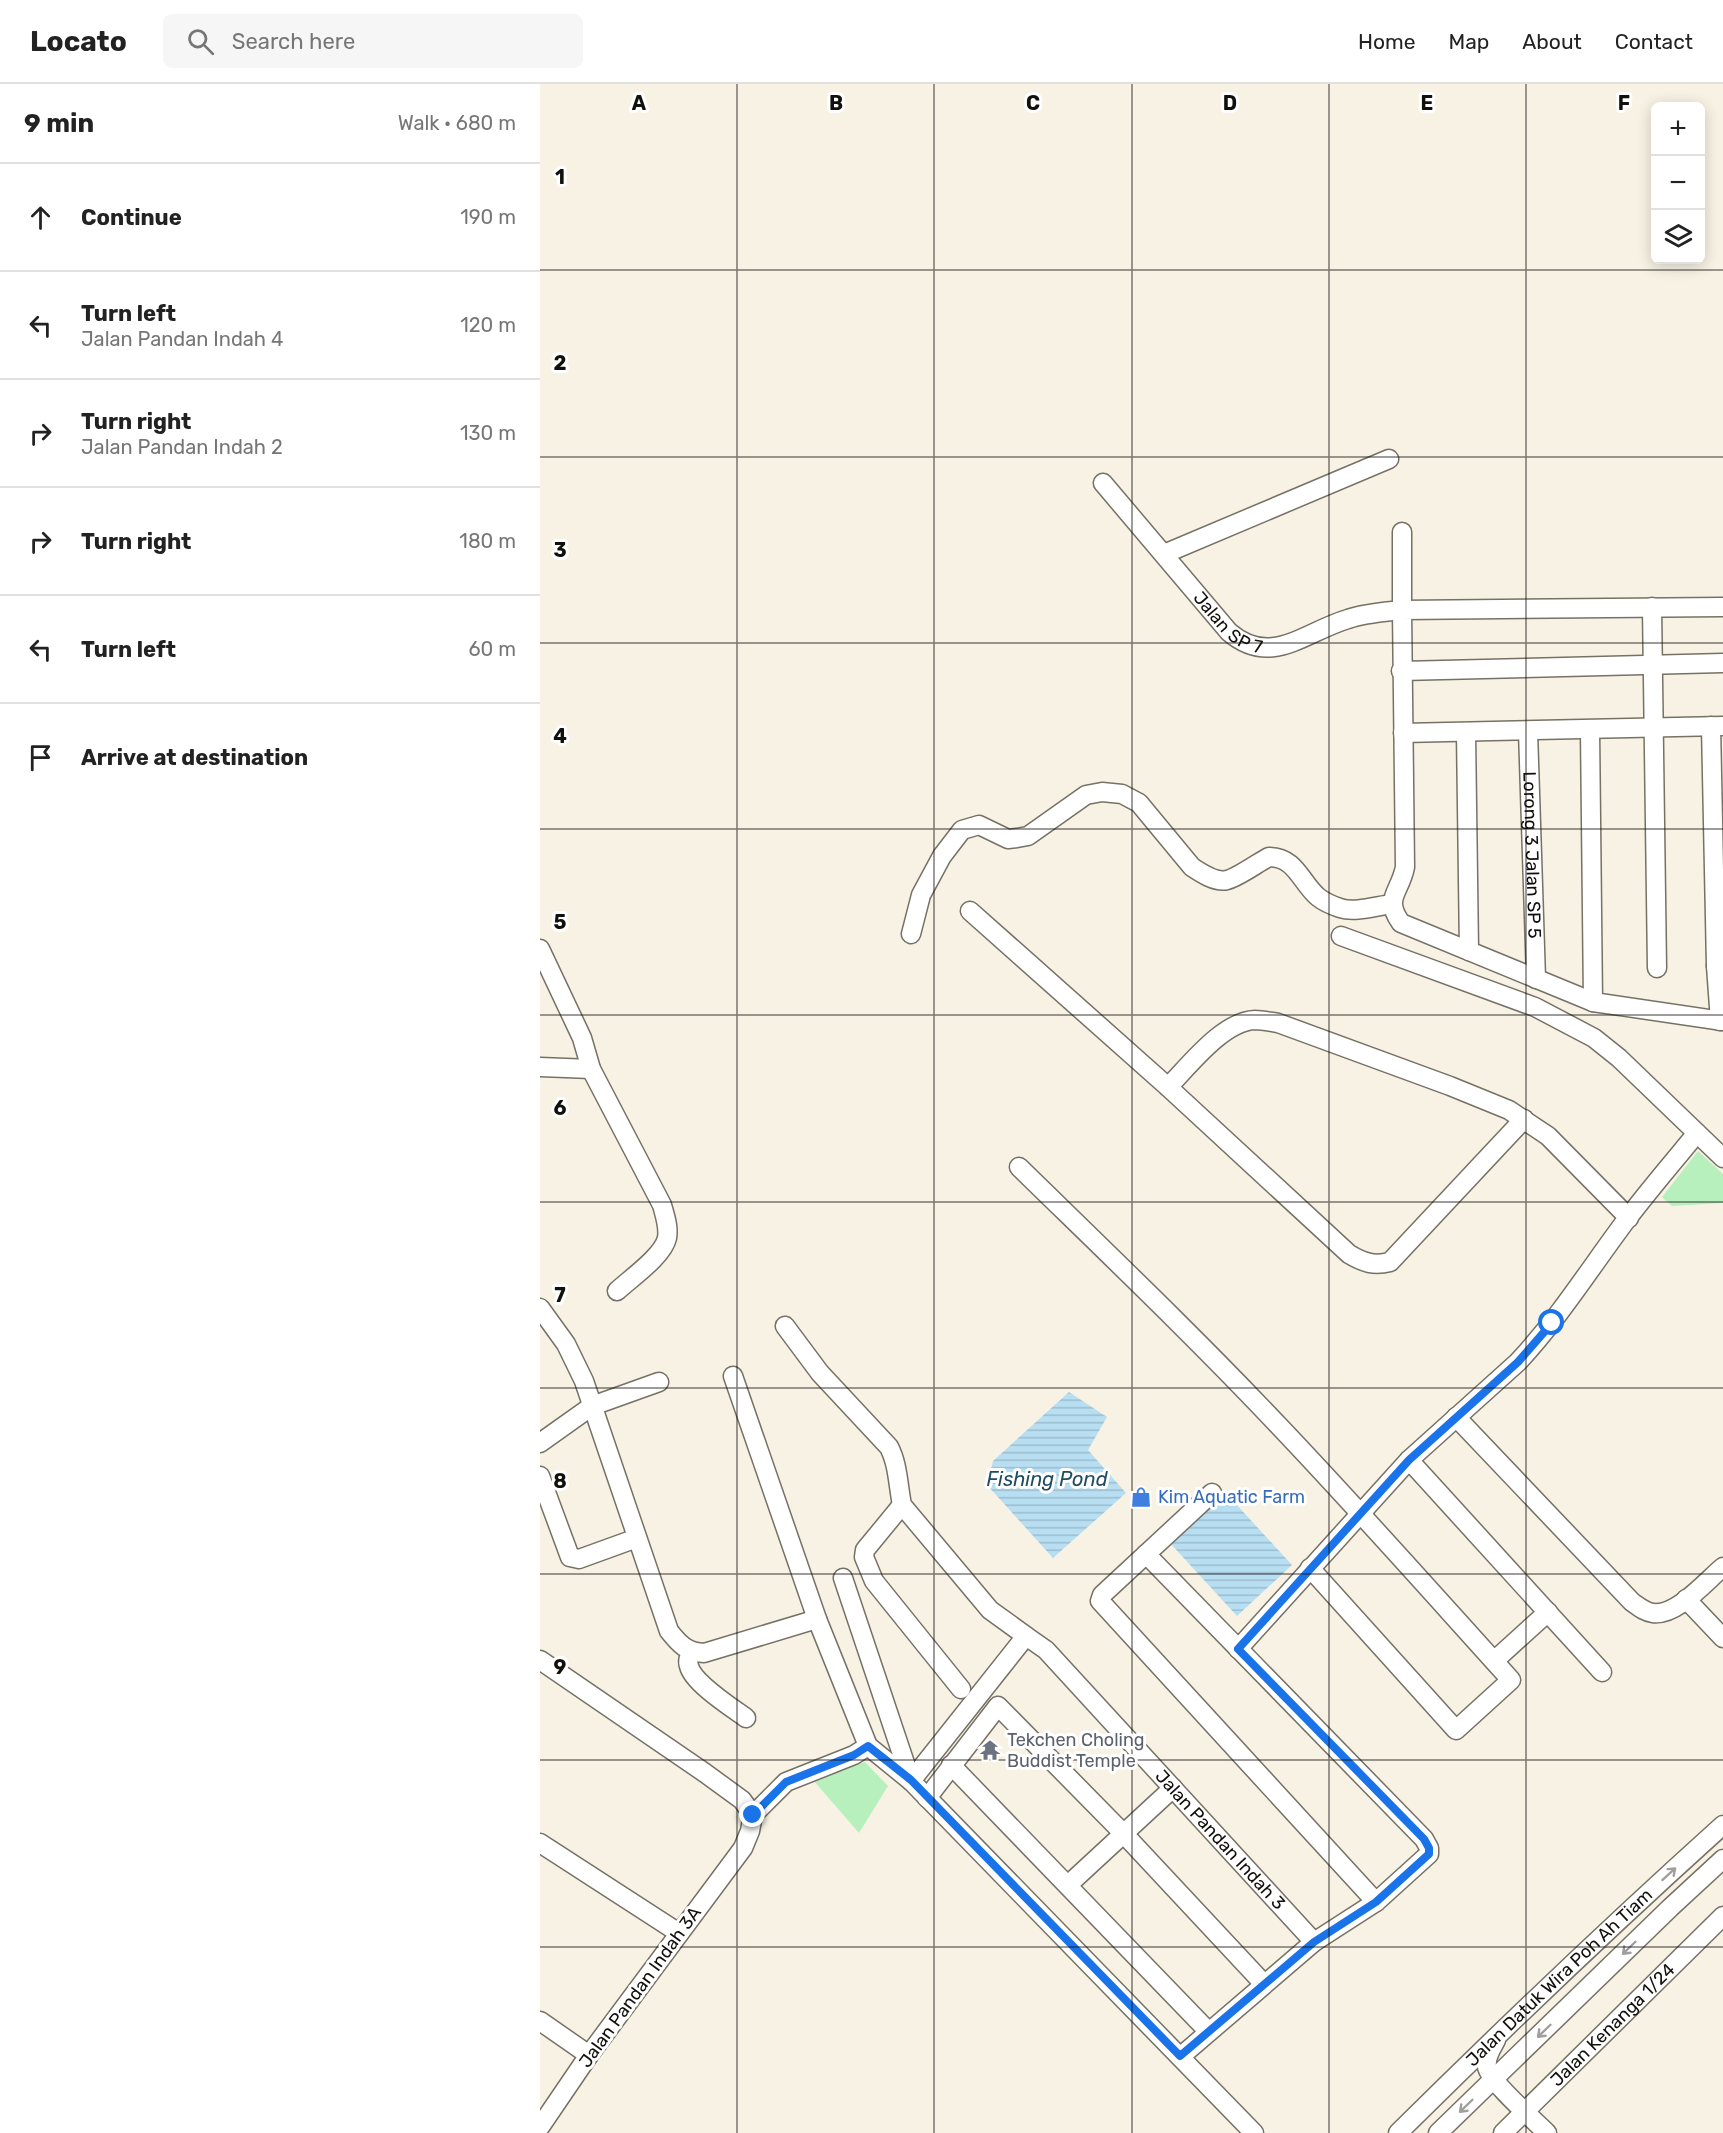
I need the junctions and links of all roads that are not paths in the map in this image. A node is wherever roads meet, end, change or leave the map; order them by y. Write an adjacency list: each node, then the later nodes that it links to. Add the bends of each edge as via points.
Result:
1 (1389, 459): 4 (street)
2 (1102, 483): 4 (street, Jalan SP 7)
3 (1402, 532): 7 (street)
4 (1164, 554): 7 (street, Jalan SP 7, via 1229,632 1254,647 1268,649 1346,619)
5 (1652, 607): 6 (street, Jalan SP 7); 7 (street, Jalan SP 7); 9 (street)
6 (1723, 607)
7 (1402, 610): 10 (street)
8 (1723, 663): 9 (street)
9 (1652, 664): 10 (street); 12 (street)
10 (1401, 671): 15 (street)
11 (1717, 726): 12 (street); 23 (street)
12 (1655, 729): 13 (street); 24 (street)
13 (1590, 730): 14 (street); 26 (street)
14 (1528, 731): 16 (street); 25 (street, Lorong 3 Jalan SP 5)
15 (1403, 733): 16 (street); 17 (street, via 1405,867)
16 (1466, 733): 22 (street)
17 (1392, 904): 19 (street, via 1340,908 1318,897 1292,865 1276,857 1227,880 1210,877 1192,867 1139,803 1122,794 1102,792 1086,795 1028,836 1008,839 979,825 962,830 942,856 921,895); 22 (street, via 1401,923)
18 (970, 911): 30 (street)
19 (911, 934)
20 (1341, 936): 32 (street, via 1566,1022 1619,1058)
21 (540, 949): 29 (street, via 582,1038)
22 (1469, 951): 25 (street)
23 (1720, 965): 27 (street)
24 (1657, 968)
25 (1536, 979): 26 (street)
26 (1593, 1002): 27 (street)
27 (1722, 1021)
28 (540, 1067): 29 (street)
29 (591, 1069): 36 (street, via 662,1205 667,1224 662,1250)
30 (1168, 1087): 31 (street, via 1221,1034 1254,1020 1278,1023 1429,1078); 31 (street, via 1349,1254 1377,1265 1390,1262)
31 (1524, 1119): 35 (street, via 1548,1136)
32 (1696, 1133): 33 (street); 35 (street)
33 (1723, 1158)
34 (1019, 1167): 48 (street, via 1163,1308)
35 (1629, 1218): 42 (street, via 1534,1344)
36 (617, 1291)
37 (540, 1308): 41 (street, via 566,1344)
38 (785, 1326): 47 (street, via 820,1373 889,1447 895,1458)
39 (733, 1376): 56 (street)
40 (659, 1382): 41 (street)
41 (592, 1406): 43 (street); 49 (street)
42 (1456, 1417): 44 (street); 54 (street, via 1632,1602 1652,1613 1663,1613)
43 (540, 1443)
44 (1409, 1460): 48 (street); 55 (street)
45 (540, 1476): 49 (street, via 570,1557 579,1559)
46 (1212, 1493): 50 (street)
47 (902, 1504): 57 (street, Jalan Pandan Indah 3, via 990,1610); 64 (street, via 864,1557 874,1581)
48 (1360, 1512): 52 (street); 62 (street)
49 (637, 1538): 60 (street, via 669,1631 680,1646)
50 (1146, 1554): 59 (street); 77 (street, via 1100,1601)
51 (1723, 1567): 54 (street)
52 (1311, 1568): 59 (street); 62 (street, via 1456,1730 1511,1680)
53 (843, 1578): 68 (street)
54 (1686, 1599): 58 (street)
55 (1548, 1612): 62 (street); 63 (street)
56 (816, 1619): 60 (street, via 705,1653); 66 (street)
57 (1026, 1636): 68 (street); 69 (street, Jalan Pandan Indah 3, via 1046,1650)
58 (1723, 1638)
59 (1238, 1649): 77 (street, via 1429,1848 1429,1854)
60 (692, 1652): 65 (street, via 689,1669)
61 (540, 1660): 71 (street, via 715,1780 742,1800)
62 (1494, 1660)
63 (1602, 1672)
64 (962, 1689)
65 (746, 1718)
66 (868, 1746): 68 (street); 71 (street, via 786,1782)
67 (951, 1765): 70 (street); 73 (street, via 998,1706); 76 (street)
68 (911, 1780): 70 (street)
69 (1173, 1788): 73 (street); 80 (street, Jalan Pandan Indah 3)
70 (927, 1798): 86 (street)
71 (753, 1815): 79 (street, Jalan Pandan Indah 3A, via 743,1848)
72 (1723, 1825): 83 (street, Jalan Datuk Wira Poh Ah Tiam, one-way to 72)
73 (1123, 1833): 76 (street); 81 (street)
74 (540, 1843): 79 (street)
75 (1723, 1859): 87 (street, Jalan Datuk Wira Poh Ah Tiam, one-way to 87)
76 (1068, 1885): 84 (street)
77 (1376, 1902): 80 (street)
78 (1723, 1916): 88 (street, Jalan Kenanga 1/24)
79 (679, 1933): 85 (street, Jalan Pandan Indah 3A)
80 (1314, 1942): 81 (street)
81 (1264, 1984): 84 (street)
82 (540, 2021): 85 (street)
83 (1503, 2028): 87 (street, via 1489,2054 1487,2066); 91 (street, Jalan Datuk Wira Poh Ah Tiam)
84 (1208, 2031): 86 (street)
85 (589, 2055): 89 (street, Jalan Pandan Indah 3A)
86 (1180, 2056): 90 (street)
87 (1494, 2079): 88 (street); 91 (street, via 1468,2077); 92 (street, Jalan Datuk Wira Poh Ah Tiam, one-way to 92)
88 (1526, 2112): 93 (street, Jalan Kenanga 1/24); 94 (street)
89 (540, 2127)
90 (1254, 2133)
91 (1400, 2133)
92 (1438, 2133)
93 (1503, 2133)
94 (1547, 2133)

